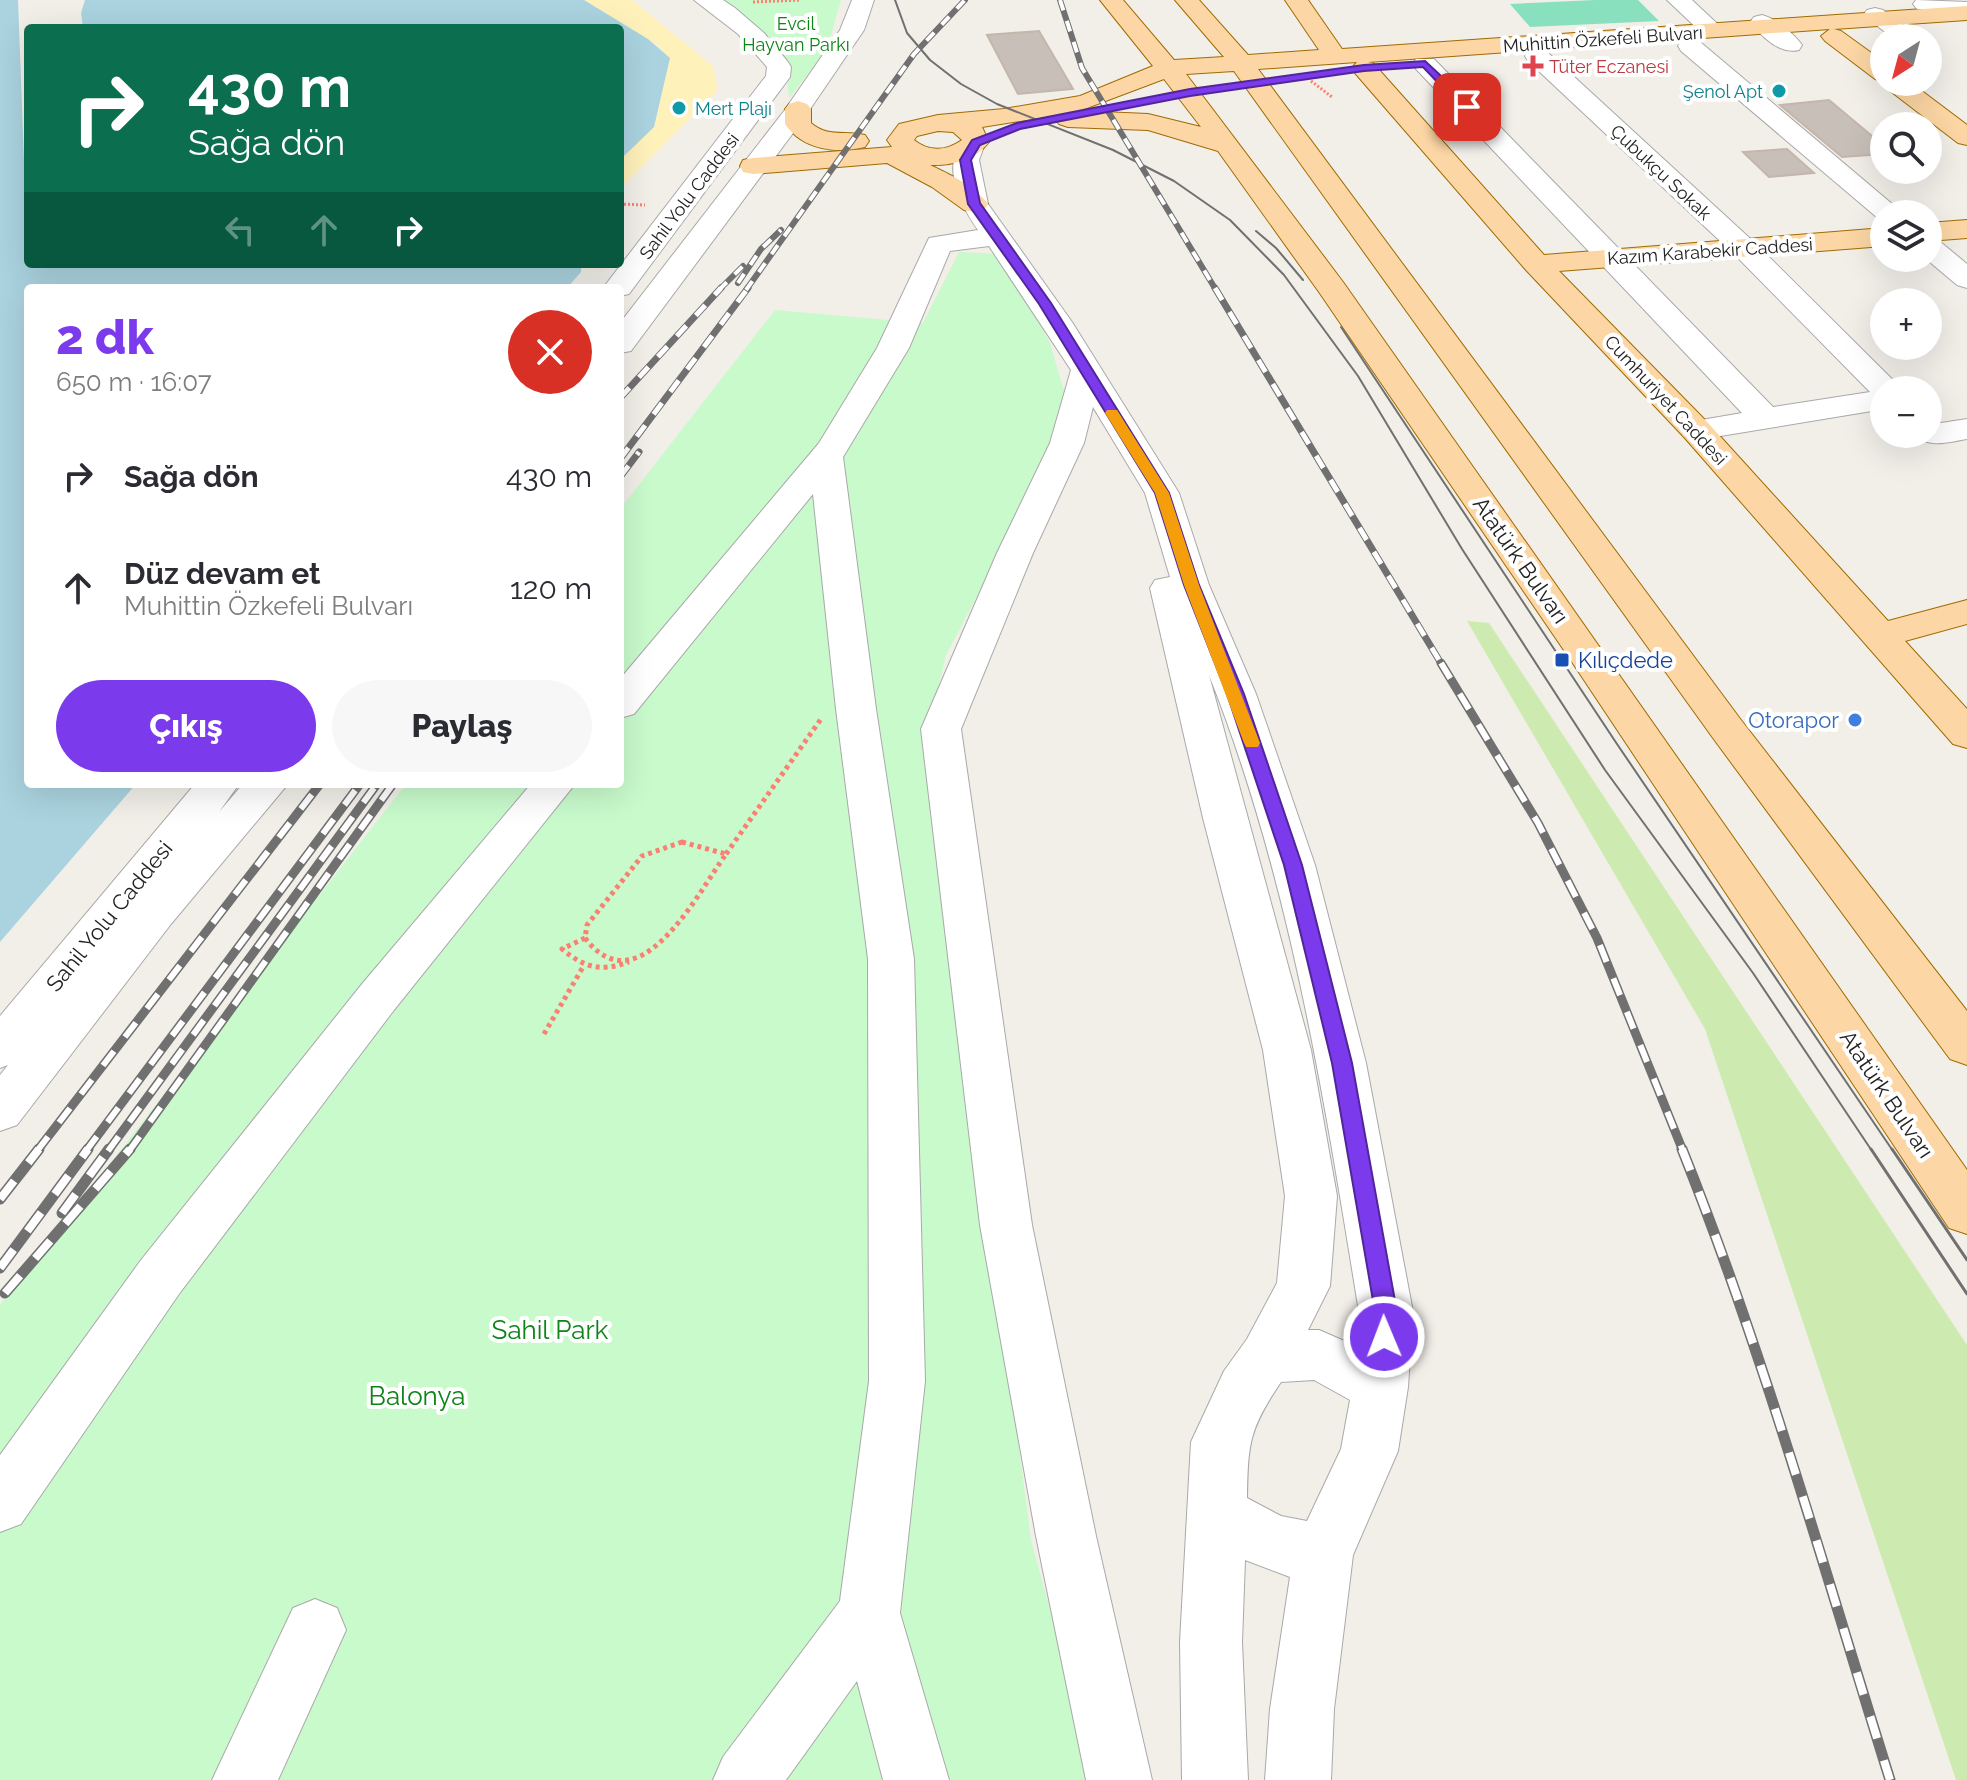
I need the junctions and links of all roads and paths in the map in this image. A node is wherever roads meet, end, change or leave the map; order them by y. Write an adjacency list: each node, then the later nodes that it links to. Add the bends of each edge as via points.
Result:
1 (705, 0): 43 (street, Sahil Yolu Caddesi, via 743,25 779,67 778,77)
2 (801, 0): 8 (path)
3 (863, 0): 23 (street, via 852,30)
4 (1111, 0): 21 (main road, Atatürk Bulvarı)
5 (1186, 0): 21 (main road, Atatürk Bulvarı, via 1224,40)
6 (1296, 0): 18 (main road, Cumhuriyet Caddesi)
7 (1678, 0): 13 (street)
8 (744, 2)
9 (1951, 10): 10 (main road, Muhittin Özkefeli Bulvarı)
10 (1898, 24)
11 (1870, 27): 14 (main road, Muhittin Özkefeli Bulvarı)
12 (1870, 30): 15 (main road, Muhittin Özkefeli Bulvarı)
13 (1713, 31): 14 (main road, Muhittin Özkefeli Bulvarı); 18 (main road, Muhittin Özkefeli Bulvarı)
14 (1776, 33): 15 (main road, Muhittin Özkefeli Bulvarı); 16 (main road, Muhittin Özkefeli Bulvarı)
15 (1833, 36): 20 (main road)
16 (1690, 46): 17 (main road, Muhittin Özkefeli Bulvarı); 32 (street)
17 (1537, 56): 19 (main road, Muhittin Özkefeli Bulvarı); 38 (street, Çubukçu Sokak)
18 (1350, 63): 19 (main road, Muhittin Özkefeli Bulvarı); 21 (main road, Muhittin Özkefeli Bulvarı); 41 (main road, Cumhuriyet Caddesi)
19 (1425, 64): 39 (street)
20 (1870, 64)
21 (1217, 81): 24 (main road); 25 (main road); 28 (main road, Atatürk Bulvarı); 67 (main road, Atatürk Bulvarı, via 1718,716)
22 (1913, 96): 26 (main road)
23 (798, 109): 27 (main road, via 803,132); 31 (street)
24 (1054, 120): 28 (main road, via 1138,118); 29 (main road, via 1017,126)
25 (938, 123): 29 (main road, via 968,129 977,137); 30 (main road, via 917,126)
26 (1967, 137)
27 (828, 142): 30 (main road); 31 (main road)
28 (1224, 144): 70 (main road, Atatürk Bulvarı, via 1331,288 1681,789)
29 (973, 146): 30 (main road, via 941,156); 33 (street, via 966,160)
30 (901, 147): 31 (main road); 33 (main road, via 920,168)
31 (758, 159): 44 (street)
32 (1873, 200)
33 (974, 204): 36 (street)
34 (1967, 229): 35 (main road)
35 (1942, 231)
36 (999, 236): 45 (street); 53 (street, via 939,244 893,348)
37 (1870, 238): 38 (main road, Kazım Karabekir Caddesi)
38 (1745, 249): 39 (main road, Kazım Karabekir Caddesi); 46 (street, Çubukçu Sokak)
39 (1613, 258): 41 (main road, Kazım Karabekir Caddesi); 48 (street)
40 (1942, 258): 42 (street)
41 (1536, 264): 50 (main road, Cumhuriyet Caddesi)
42 (1967, 279)
43 (621, 284)
44 (624, 339)
45 (1087, 369): 52 (street); 82 (street, via 1067,443 941,729 1006,1225)
46 (1873, 376)
47 (1870, 401): 48 (street)
48 (1765, 418): 50 (street)
49 (1967, 429): 51 (street)
50 (1696, 430): 55 (main road, Cumhuriyet Caddesi)
51 (1942, 433)
52 (1124, 434): 71 (street, via 1123,459 1156,539 1287,1050 1311,1196 1303,1286); 72 (street, via 1162,493 1293,865 1342,1063 1386,1312)
53 (826, 456): 56 (street); 57 (street)
54 (1967, 612): 55 (main road)
55 (1881, 635): 58 (main road, Cumhuriyet Caddesi)
56 (624, 700)
57 (856, 709): 62 (path, via 824,715); 76 (street, via 891,959 892,1022 897,1381)
58 (1967, 734)
59 (215, 788): 68 (street, Sahil Yolu Caddesi)
60 (264, 788): 69 (street, via 155,912)
61 (551, 788): 73 (street, via 378,997 160,1277)
62 (726, 854): 63 (path, via 682,842 642,856 587,925); 64 (path, via 664,938)
63 (585, 938): 64 (path, via 594,953 616,962); 65 (path, via 562,949)
64 (641, 957): 65 (path, via 612,969)
65 (583, 967): 66 (path)
66 (544, 1034)
67 (1967, 1046)
68 (0, 1049)
69 (0, 1111)
70 (1967, 1212)
71 (1266, 1357): 72 (street, via 1319,1355); 74 (street, via 1244,1389 1220,1442)
72 (1380, 1387): 75 (street, via 1369,1451)
73 (0, 1504)
74 (1215, 1513): 75 (street, via 1274,1544); 78 (street, via 1211,1642)
75 (1323, 1554): 83 (street)
76 (869, 1613): 80 (street); 81 (street)
77 (315, 1630): 79 (street)
78 (1217, 1778)
79 (245, 1780)
80 (746, 1780)
81 (916, 1780)
82 (1119, 1780)
83 (1298, 1780)

